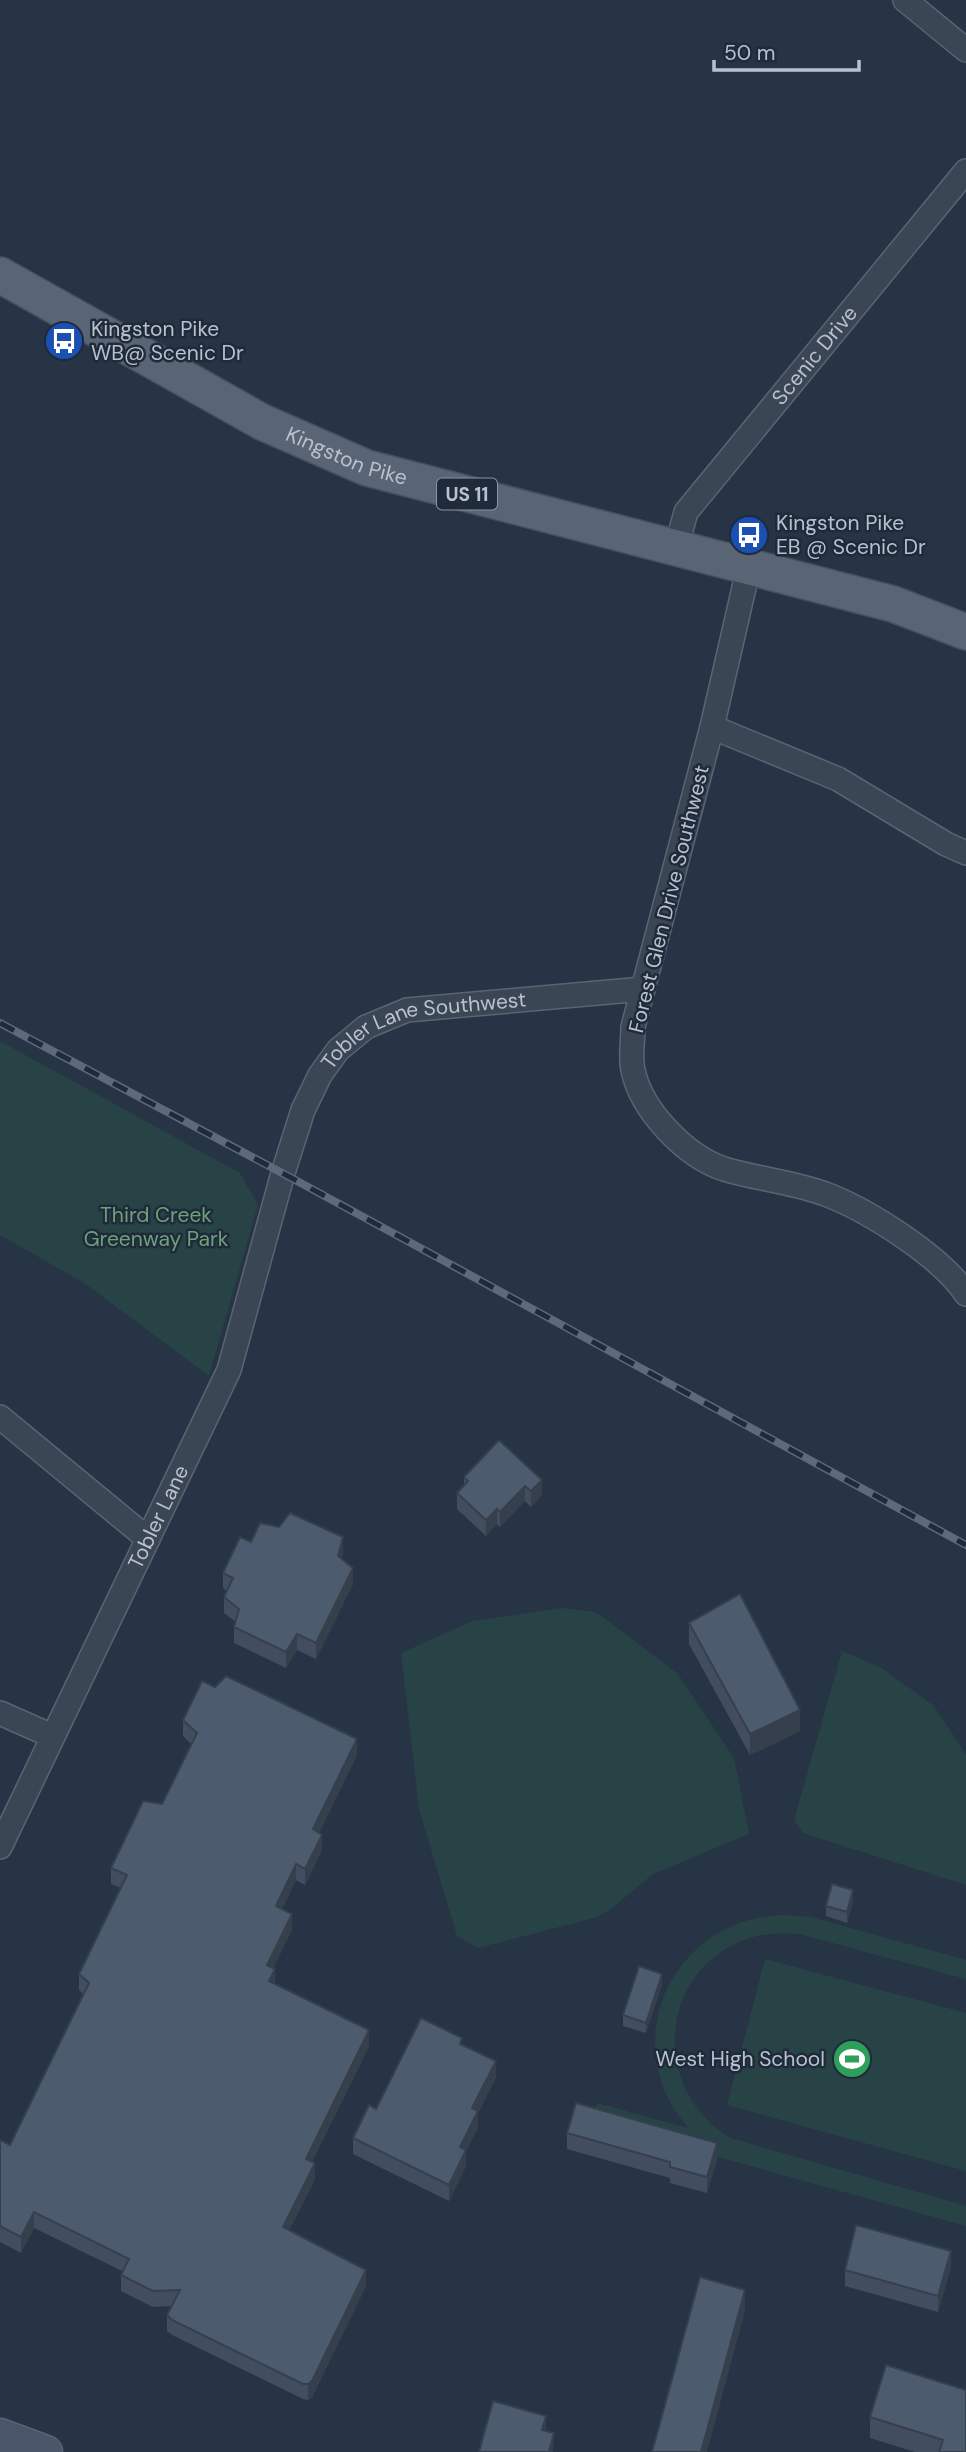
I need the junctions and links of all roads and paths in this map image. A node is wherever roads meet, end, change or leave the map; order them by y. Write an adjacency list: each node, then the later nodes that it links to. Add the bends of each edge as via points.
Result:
1 (905, 0): 2 (street)
2 (966, 50)
3 (966, 171): 5 (street, Scenic Drive, via 687,512)
4 (0, 275): 5 (main road, Kingston Pike / US 11, via 262,422 330,453 368,468)
5 (676, 548): 6 (main road, Kingston Pike / US 11)
6 (749, 566): 7 (main road, Kingston Pike / US 11, via 893,604); 8 (street, Forest Glen Drive Southwest)
7 (966, 632)
8 (712, 727): 9 (street, via 838,779); 10 (street, Forest Glen Drive Southwest)
9 (966, 853)
10 (643, 989): 11 (street, Tobler Lane Southwest, via 407,1010 366,1027 338,1050 320,1075 303,1110); 12 (street, Forest Glen Drive Southwest, via 634,1027 633,1070 649,1110 676,1141 720,1168 827,1195 874,1219 920,1248)
11 (283, 1173): 14 (street, Tobler Lane, via 229,1370)
12 (966, 1294)
13 (0, 1417): 14 (street)
14 (148, 1539): 16 (street, Tobler Lane)
15 (0, 1713): 16 (street)
16 (52, 1736): 17 (street, Tobler Lane)
17 (0, 1847)
18 (0, 2435): 19 (street)
19 (46, 2452)

